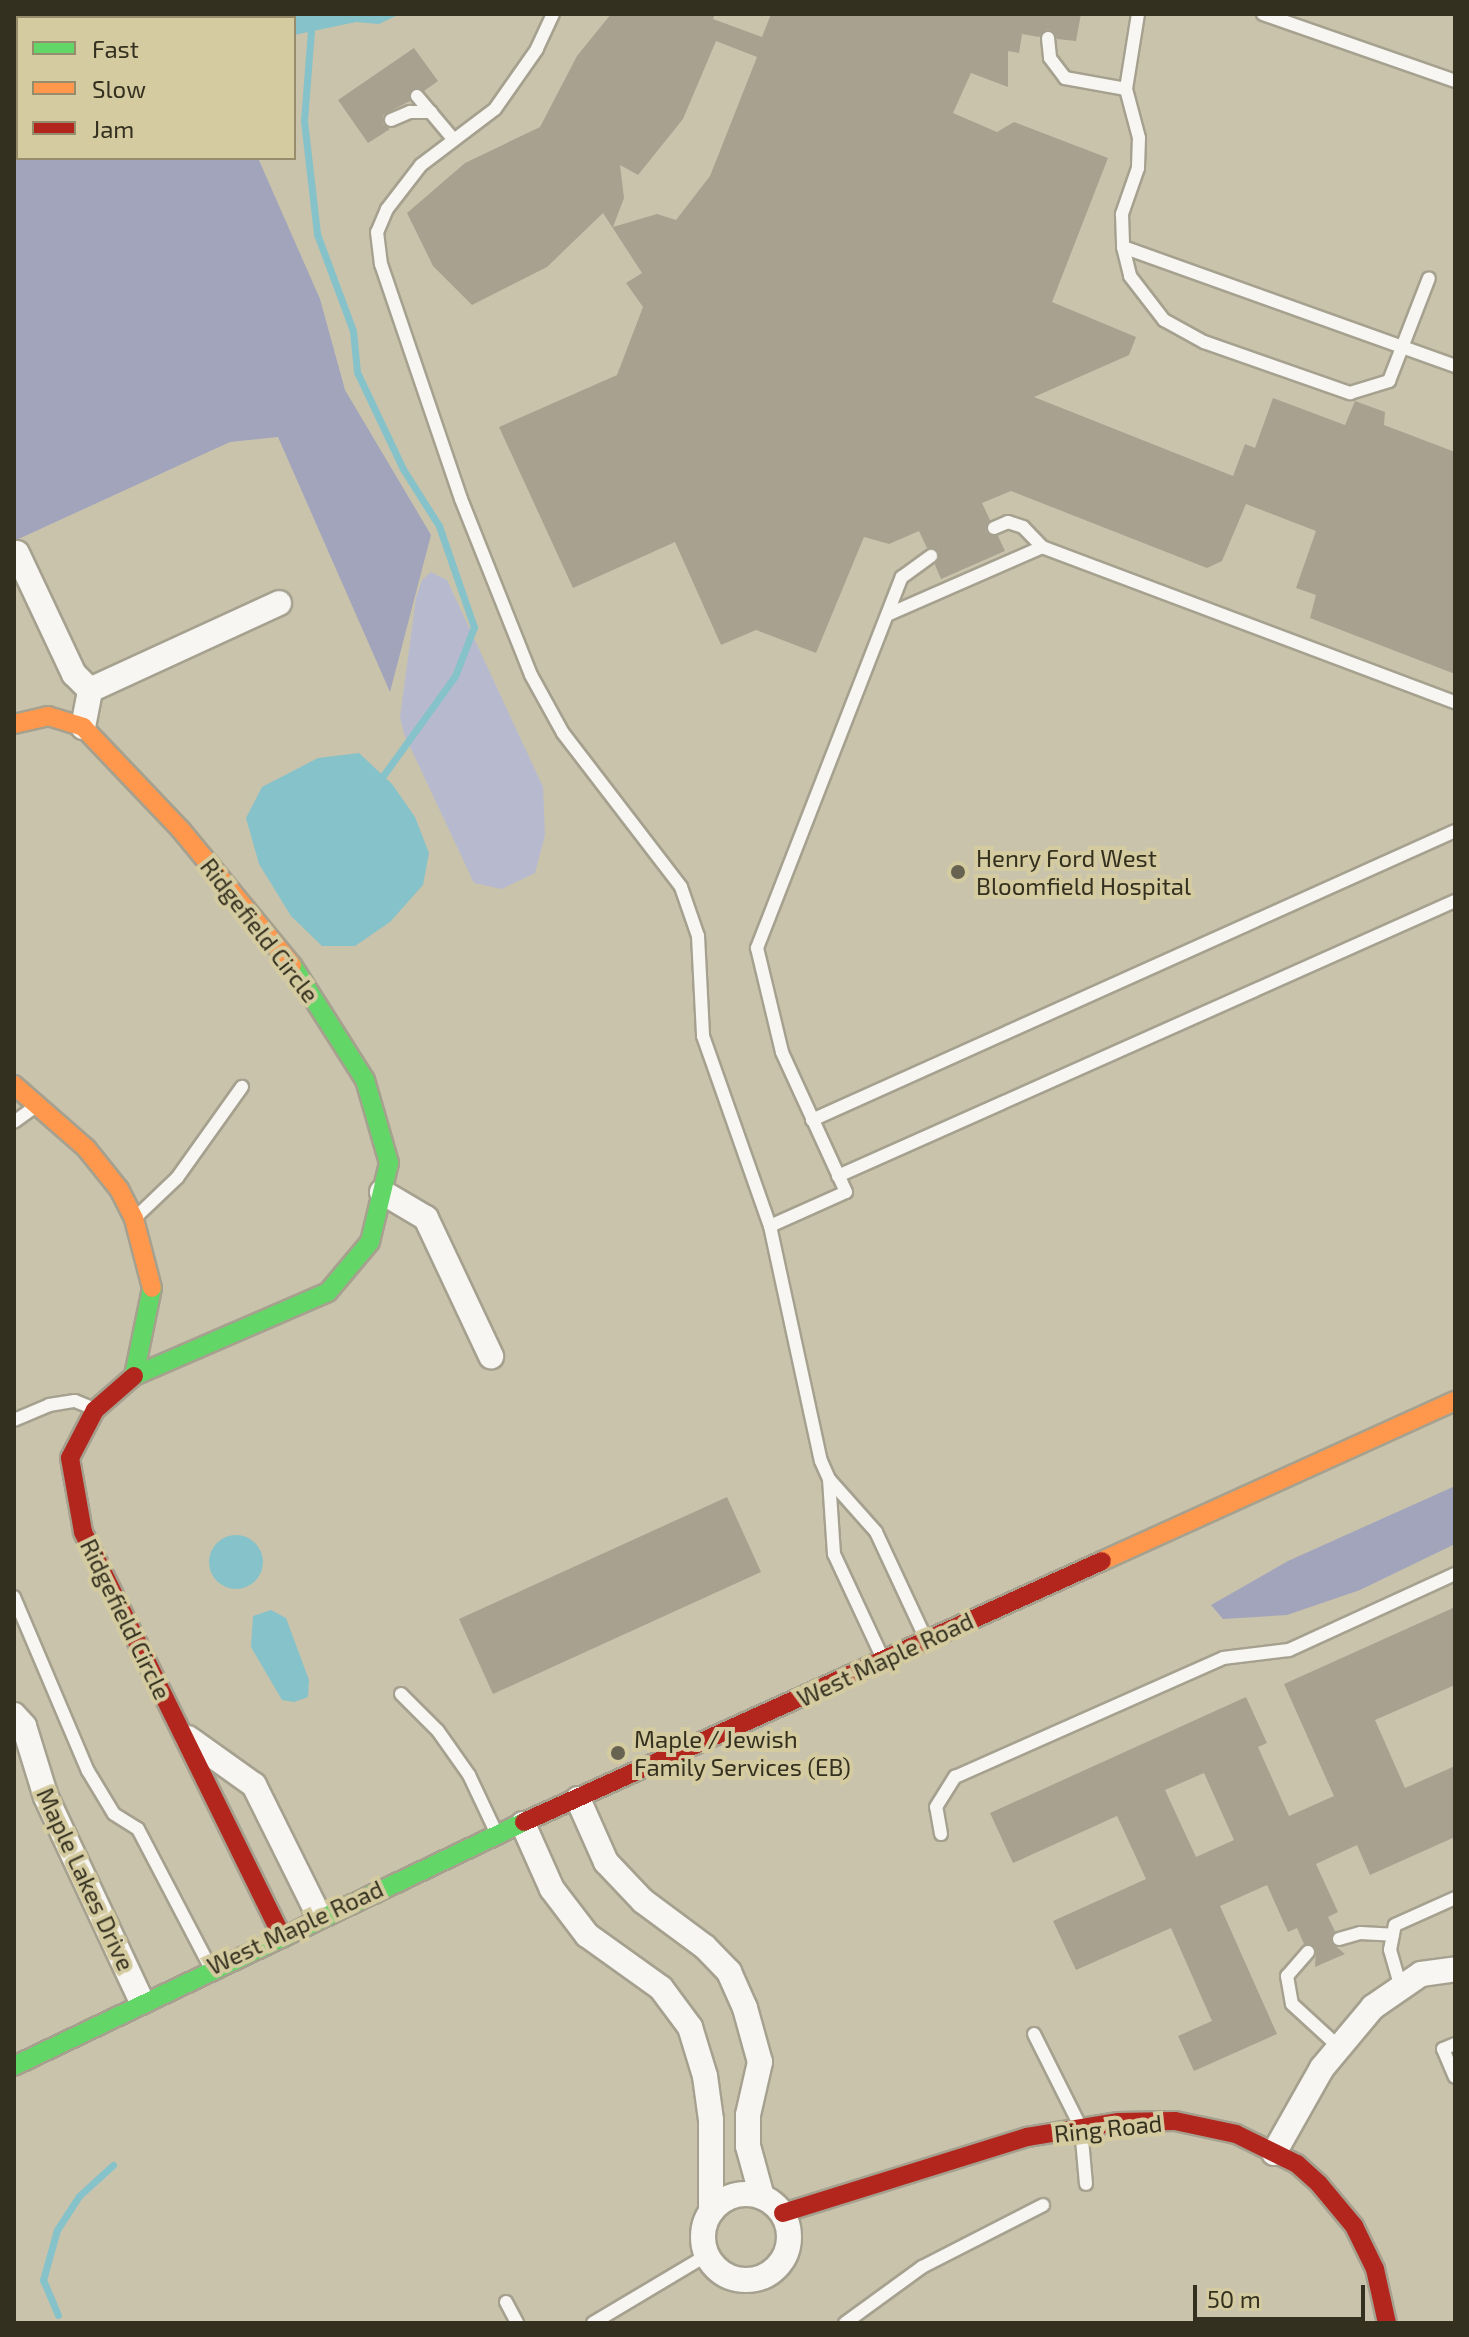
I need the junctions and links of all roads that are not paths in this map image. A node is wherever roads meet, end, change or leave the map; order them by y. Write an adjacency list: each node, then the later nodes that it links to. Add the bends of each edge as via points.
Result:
1 (553, 14): 10 (lane, via 537,49 495,109)
2 (1138, 14): 6 (lane)
3 (1263, 14): 5 (lane)
4 (1048, 38): 6 (lane, via 1050,58 1065,78)
5 (1455, 81)
6 (1126, 89): 11 (lane, via 1139,138 1138,168 1122,214)
7 (417, 96): 8 (lane)
8 (431, 112): 9 (lane); 10 (lane)
9 (394, 115)
10 (454, 140): 35 (lane, via 421,165 387,209 377,232 381,264 461,499 531,675 563,733 681,887 698,936 703,1036)
11 (1123, 247): 13 (lane); 13 (lane, via 1130,276 1146,302 1164,320 1204,342 1350,393 1389,381)
12 (1429, 278): 13 (lane)
13 (1404, 347): 14 (lane)
14 (1455, 366)
15 (994, 528): 16 (lane, via 1008,522 1023,527)
16 (1042, 547): 20 (lane); 22 (lane)
17 (17, 553): 21 (street, via 74,674)
18 (931, 556): 20 (lane, via 902,577)
19 (279, 603): 21 (street)
20 (889, 614): 30 (lane, via 794,841 757,948 782,1052)
21 (90, 690): 24 (street)
22 (1455, 702)
23 (14, 724): 24 (street, via 48,716)
24 (83, 727): 33 (street, Ridgefield Circle, via 181,830 302,977 365,1080 389,1163)
25 (1455, 831): 30 (lane)
26 (1455, 901): 32 (lane)
27 (14, 1085): 29 (street)
28 (242, 1087): 34 (lane, via 177,1178)
29 (39, 1104): 31 (lane); 34 (street, via 86,1148 119,1189)
30 (812, 1120): 32 (lane)
31 (14, 1122)
32 (838, 1176): 35 (lane, via 846,1192)
33 (382, 1192): 36 (street, via 426,1218); 37 (street, Ridgefield Circle, via 370,1242 328,1292)
34 (134, 1219): 37 (street, via 154,1297)
35 (770, 1226): 41 (lane, via 811,1429)
36 (491, 1356)
37 (134, 1376): 39 (street, Ridgefield Circle)
38 (1455, 1401): 44 (street, West Maple Road)
39 (95, 1410): 40 (lane, via 75,1401); 48 (street, Ridgefield Circle, via 70,1458 83,1532 152,1680)
40 (14, 1420)
41 (829, 1479): 44 (lane, via 876,1532); 45 (lane, via 834,1554)
42 (1455, 1574): 51 (lane, via 1289,1650 1223,1658 955,1777 936,1807)
43 (14, 1597): 59 (lane, via 88,1771 114,1814 138,1829)
44 (927, 1640): 45 (street, West Maple Road)
45 (883, 1659): 49 (street, West Maple Road)
46 (401, 1694): 52 (lane, via 438,1731 469,1775)
47 (14, 1715): 62 (street, Maple Lakes Drive, via 24,1726 46,1797)
48 (188, 1738): 54 (street, Ridgefield Circle, via 254,1785); 55 (street, Ridgefield Circle)
49 (578, 1799): 50 (street, West Maple Road); 71 (street, via 606,1862 643,1901 729,1972 760,2062 748,2115 748,2146)
50 (523, 1824): 52 (street, West Maple Road); 73 (street, via 552,1889 587,1935 661,1988 690,2027 711,2120)
51 (941, 1834)
52 (497, 1835): 54 (street, West Maple Road)
53 (1455, 1898): 56 (lane, via 1395,1925)
54 (319, 1916): 55 (street, West Maple Road)
55 (281, 1934): 59 (street, West Maple Road)
56 (1393, 1935): 57 (lane, via 1360,1933); 61 (lane, via 1393,1972)
57 (1339, 1939)
58 (1308, 1952): 65 (lane, via 1287,1976 1292,2004)
59 (210, 1967): 62 (street, West Maple Road)
60 (1455, 1969): 61 (street, via 1421,1974)
61 (1401, 1988): 65 (street, via 1373,2007)
62 (141, 2000): 66 (street, West Maple Road)
63 (1034, 2034): 68 (lane)
64 (1455, 2044): 67 (lane, via 1443,2049)
65 (1339, 2047): 69 (street)
66 (14, 2066)
67 (1455, 2077)
68 (1081, 2128): 69 (street, Ring Road, via 1175,2121 1236,2134); 70 (lane); 74 (street, Ring Road, via 975,2150)
69 (1274, 2153): 80 (street, Ring Road, via 1319,2184 1354,2226 1375,2269)
70 (1086, 2184)
71 (762, 2197): 73 (street, via 737,2194); 74 (street)
72 (1043, 2205): 79 (lane, via 922,2267)
73 (711, 2212): 75 (street, via 702,2241)
74 (783, 2213): 75 (street, via 790,2240 786,2255 763,2277 744,2280 726,2275)
75 (707, 2255): 78 (lane)
76 (506, 2302): 77 (lane)
77 (517, 2323)
78 (593, 2323)
79 (845, 2323)
80 (1387, 2323)

